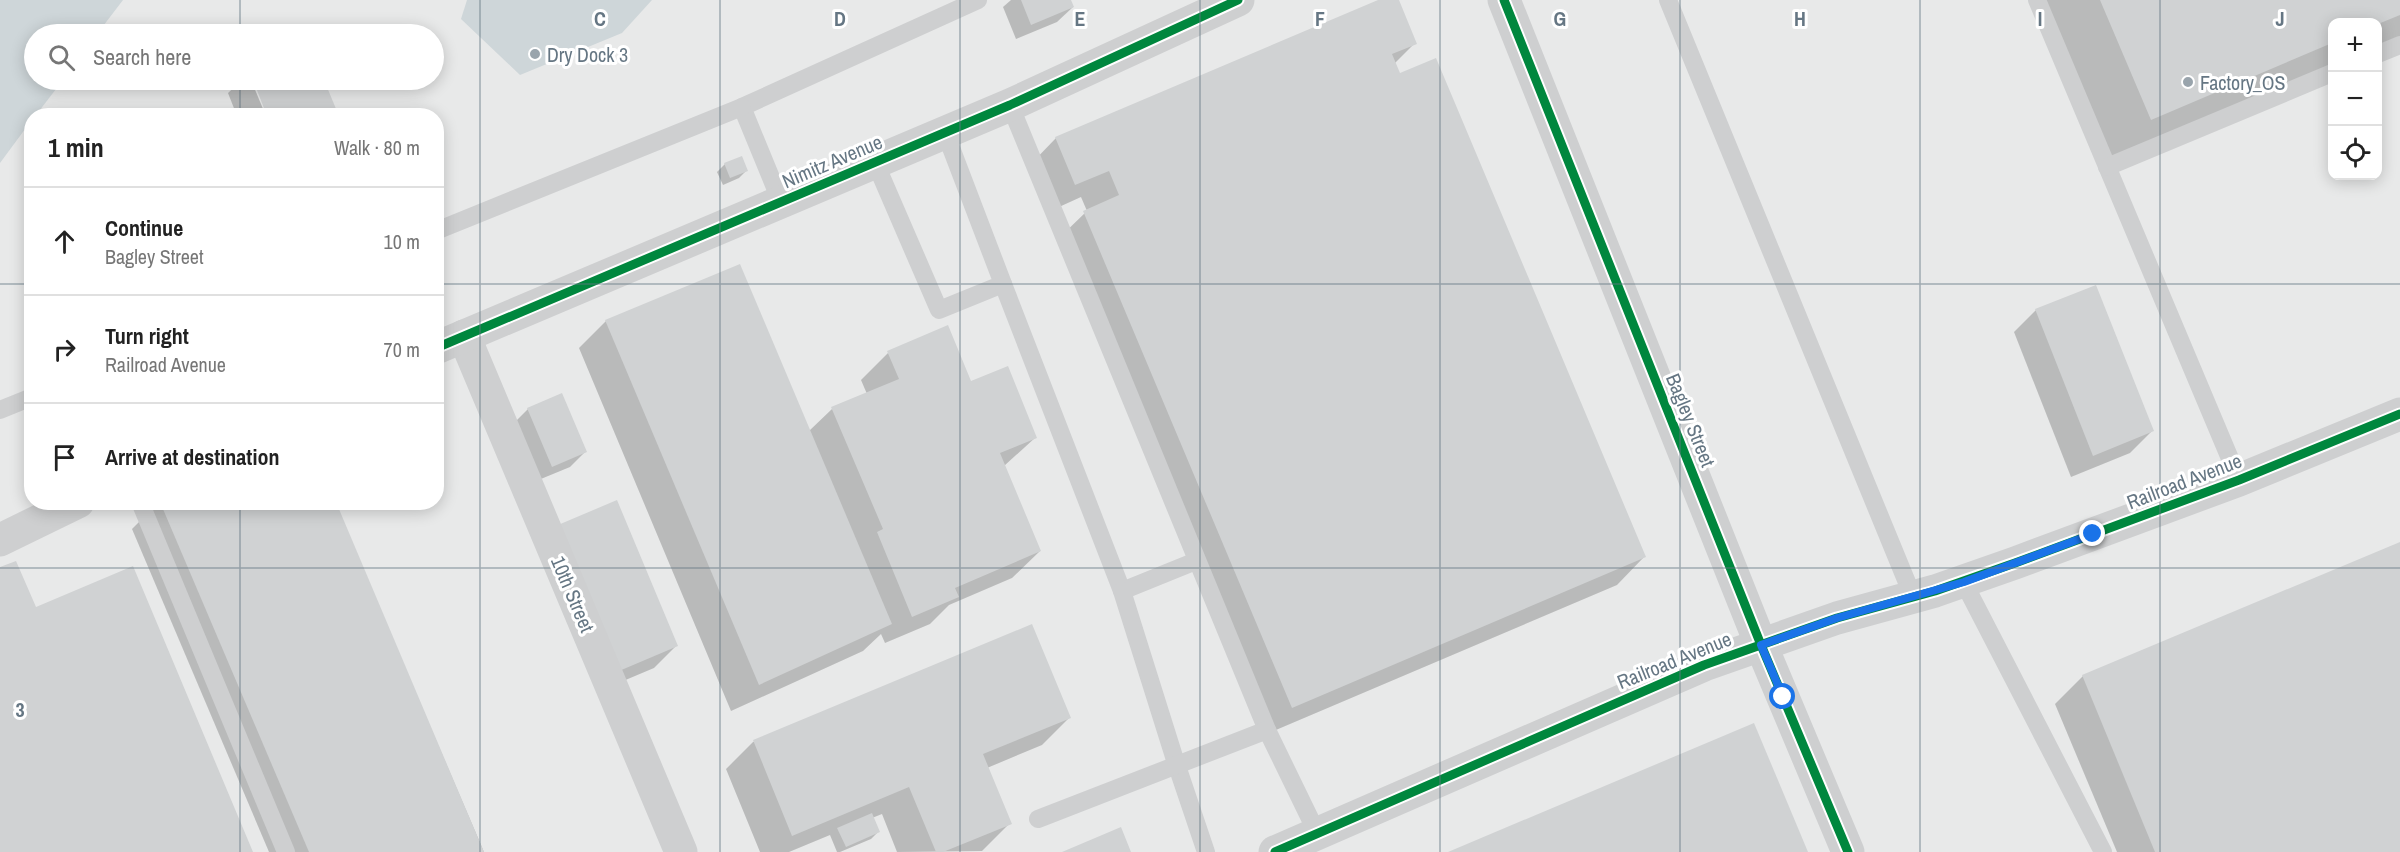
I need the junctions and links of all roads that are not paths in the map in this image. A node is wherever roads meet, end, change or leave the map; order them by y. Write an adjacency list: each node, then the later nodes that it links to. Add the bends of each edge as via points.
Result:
1 (978, 0): 10 (lane)
2 (1238, 0): 9 (street, Nimitz Avenue)
3 (1504, 0): 29 (street, Bagley Street)
4 (1668, 0): 28 (lane)
5 (2037, 0): 13 (lane)
6 (2400, 45): 7 (lane)
7 (2382, 52)
8 (2328, 75): 13 (lane)
9 (1010, 105): 11 (street, Nimitz Avenue); 25 (lane)
10 (742, 107): 14 (lane); 15 (lane)
11 (945, 132): 12 (street, Nimitz Avenue); 16 (lane)
12 (875, 162): 14 (street, Nimitz Avenue); 16 (lane, via 939,310)
13 (2107, 167): 21 (lane)
14 (781, 202): 17 (street, Nimitz Avenue)
15 (444, 228)
16 (1003, 284): 27 (lane)
17 (450, 342): 35 (street, 10th Street)
18 (24, 400): 19 (lane)
19 (0, 410)
20 (2400, 414): 21 (street, Railroad Avenue)
21 (2239, 480): 26 (street, Railroad Avenue)
22 (62, 510): 24 (street)
23 (143, 510): 34 (lane)
24 (0, 540)
25 (1196, 561): 27 (lane); 30 (lane)
26 (1964, 582): 28 (street, Railroad Avenue); 39 (lane)
27 (1122, 591): 31 (lane)
28 (1913, 597): 29 (street, Railroad Avenue)
29 (1761, 645): 33 (street, Railroad Avenue, via 1704,665); 38 (street, Bagley Street)
30 (1267, 730): 31 (lane); 33 (lane)
31 (1176, 764): 32 (lane); 36 (lane)
32 (1038, 819)
33 (1317, 833): 37 (street, Railroad Avenue)
34 (285, 852)
35 (681, 852)
36 (1206, 852)
37 (1275, 852)
38 (1848, 852)
39 (2103, 852)

